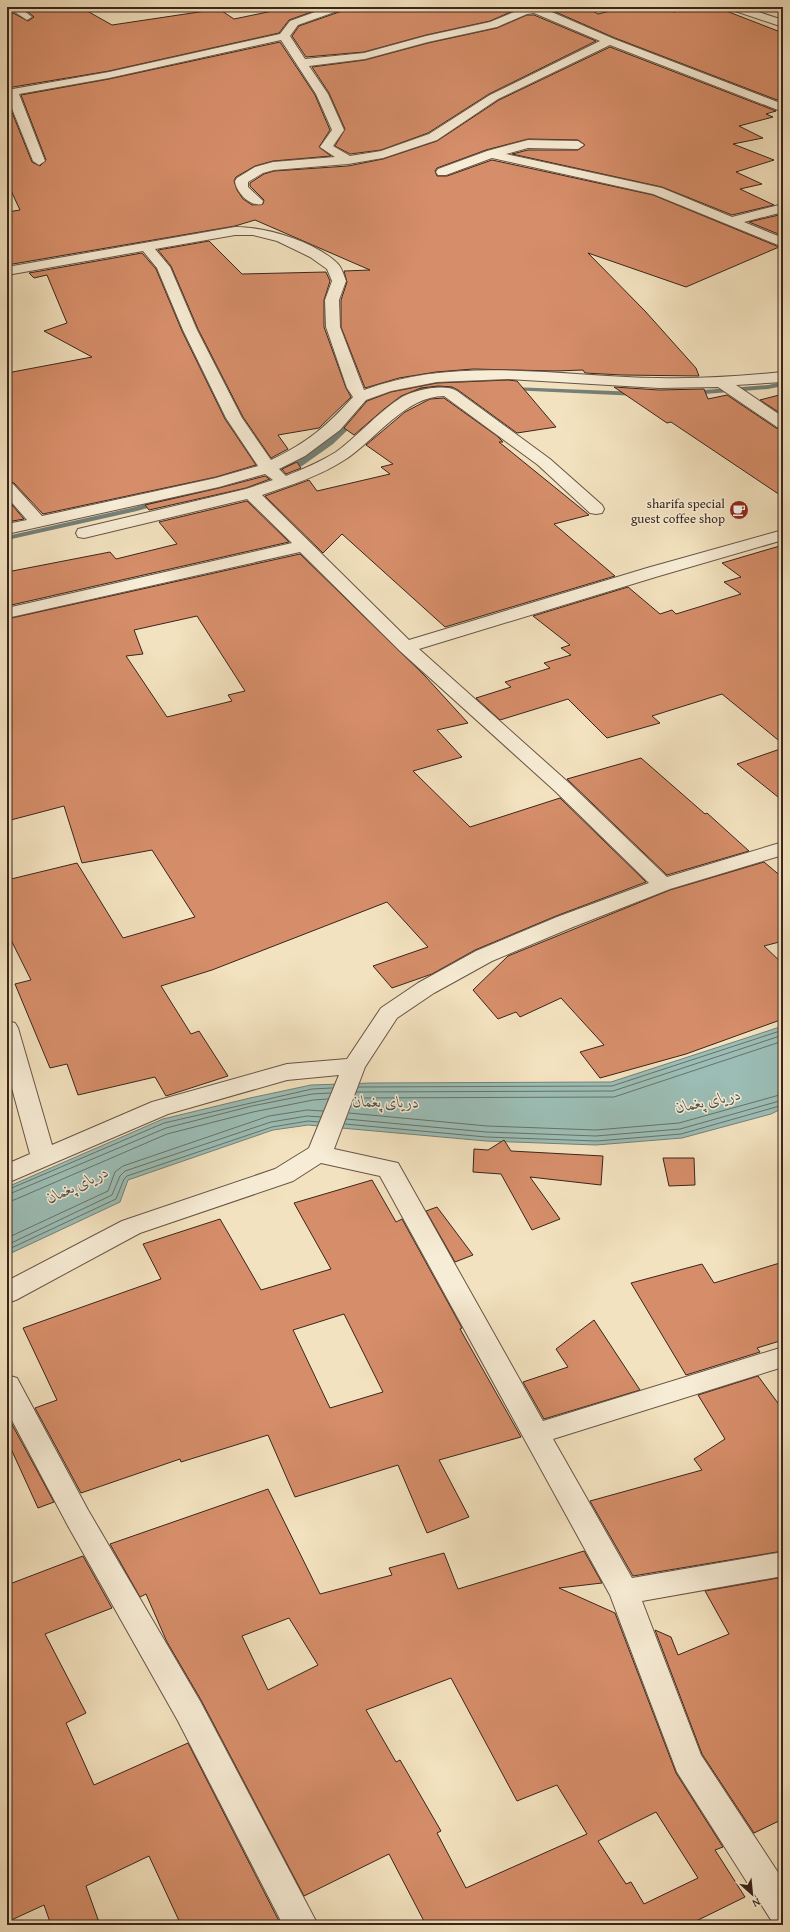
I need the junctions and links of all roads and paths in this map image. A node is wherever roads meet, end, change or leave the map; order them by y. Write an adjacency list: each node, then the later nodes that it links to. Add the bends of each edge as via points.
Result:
1 (12, 7): 6 (street)
2 (338, 7): 8 (street, via 294,23)
3 (548, 7): 5 (street)
4 (733, 7): 7 (street)
5 (535, 9): 9 (street); 10 (street, via 493,25 426,39 365,56)
6 (27, 17)
7 (783, 24)
8 (284, 36): 10 (street); 11 (street, via 108,76)
9 (610, 41): 12 (street); 15 (street, via 494,97 433,137 383,154)
10 (301, 63): 15 (street, via 322,94 338,130 326,147)
11 (10, 92): 16 (street)
12 (783, 108)
13 (578, 145): 14 (street, via 528,144)
14 (491, 154): 17 (street); 20 (street, via 657,191)
15 (348, 160): 18 (street, via 273,166 259,170 241,181 242,188)
16 (39, 161)
17 (442, 172)
18 (257, 201)
19 (783, 208): 20 (street)
20 (734, 221): 21 (street)
21 (783, 243)
22 (147, 248): 23 (street); 26 (street, via 235,231 254,231 282,238 316,254 333,268 339,281 332,300 332,327 355,388); 28 (street, via 163,267 190,330 234,418)
23 (7, 271)
24 (783, 377): 25 (street)
25 (721, 382): 26 (street, via 659,383 508,375 437,377 387,387); 27 (street)
26 (361, 397): 28 (street, via 334,427 299,453)
27 (783, 424)
28 (268, 468): 29 (street); 33 (street, via 220,482)
29 (285, 482): 31 (street); 32 (street, via 341,455 408,400 447,391 544,462)
30 (7, 487): 33 (street)
31 (251, 493): 35 (street); 37 (street)
32 (596, 509)
33 (37, 522): 34 (street)
34 (7, 529)
35 (84, 533)
36 (783, 535): 39 (street)
37 (303, 546): 38 (street); 39 (street)
38 (7, 613)
39 (406, 647): 41 (street, via 562,787)
40 (783, 848): 41 (street)
41 (663, 885): 43 (street, via 484,956 426,988 389,1013)
42 (7, 1028): 45 (street)
43 (353, 1071): 44 (street); 45 (street, via 287,1072 160,1108)
44 (318, 1154): 47 (street, via 284,1175 130,1228); 50 (street, via 389,1169)
45 (43, 1157): 46 (street)
46 (7, 1174)
47 (7, 1293)
48 (783, 1357): 50 (street)
49 (7, 1385): 54 (street, via 78,1518 188,1711)
50 (536, 1434): 52 (street)
51 (783, 1564): 52 (street)
52 (624, 1592): 53 (street, via 688,1762)
53 (783, 1909)
54 (301, 1925)

